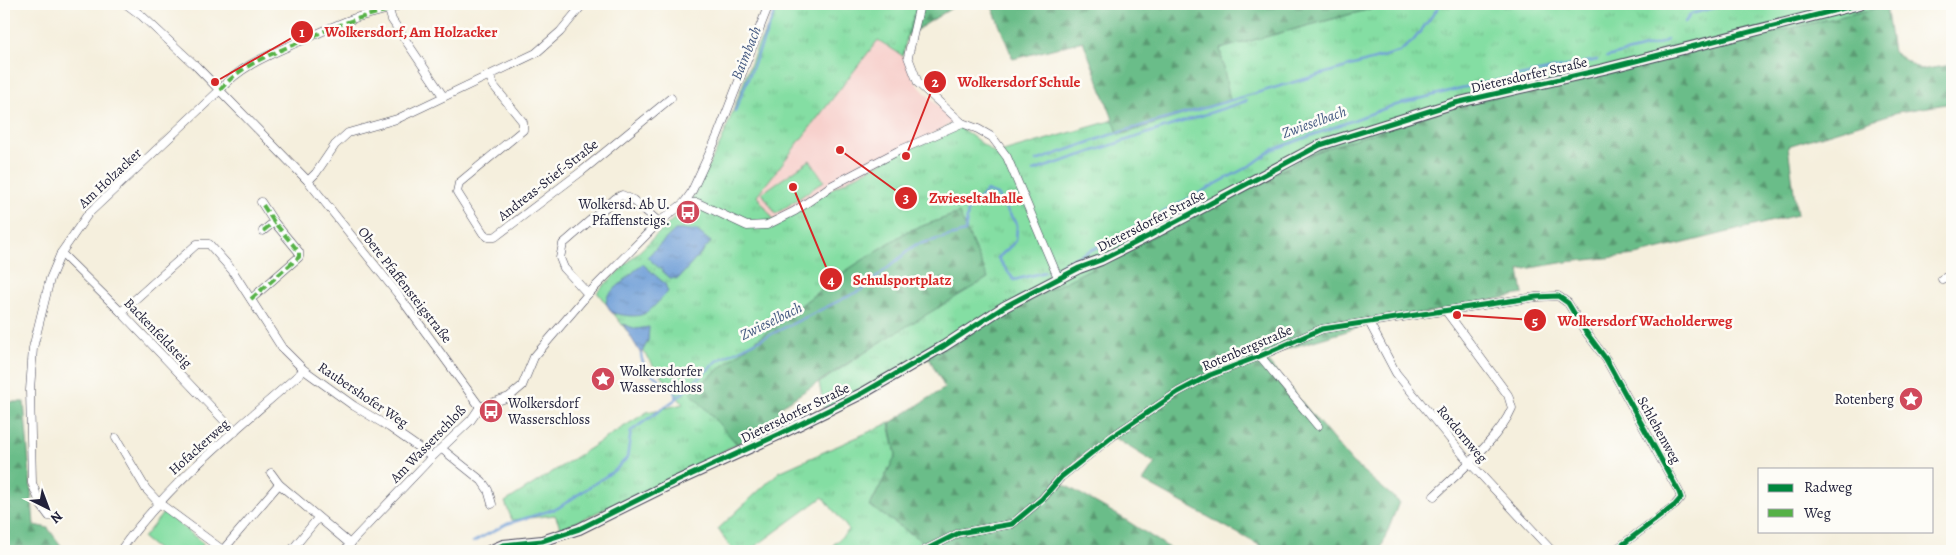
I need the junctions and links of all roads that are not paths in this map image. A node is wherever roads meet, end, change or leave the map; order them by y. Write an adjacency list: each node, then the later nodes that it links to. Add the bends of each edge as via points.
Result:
1 (126, 4): 9 (street, Obere Pfaffensteigstraße)
2 (402, 4): 7 (street, Am Holzacker)
3 (583, 4): 8 (street, via 560,32 536,52)
4 (769, 4): 15 (street, Am Wasserschloß, via 717,137)
5 (920, 4): 12 (street, via 908,57 918,83)
6 (1860, 4): 22 (street, Dietersdorfer Straße, via 1455,103 1320,145)
7 (389, 10): 9 (street, Am Holzacker, via 356,18 254,62); 10 (street, via 392,20)
8 (489, 75): 10 (street); 11 (street, Andreas-Stief-Straße, via 523,122 523,130 460,183 458,192 488,237 496,237 582,172)
9 (220, 90): 13 (street, Obere Pfaffensteigstraße); 19 (street, Am Holzacker, via 88,214)
10 (443, 96): 13 (street, via 397,120 348,133)
11 (671, 98)
12 (962, 123): 15 (street, via 831,186 795,211 767,225 747,226 698,203); 22 (street, via 992,137 1007,157)
13 (308, 182): 31 (street, Obere Pfaffensteigstraße, via 397,293)
14 (261, 202): 16 (street)
15 (684, 202): 17 (street, Am Wasserschloß)
16 (274, 222): 18 (street); 24 (street, via 299,252 299,257)
17 (659, 222): 23 (street, Am Wasserschloß); 23 (street, via 622,195 563,244 560,258 564,268)
18 (263, 231)
19 (61, 253): 27 (street, Backenfeldsteig); 43 (street, Am Holzacker, via 47,287 32,348 30,390 32,483)
20 (1952, 275): 21 (street)
21 (1942, 279)
22 (1059, 280): 50 (street, Dietersdorfer Straße, via 1004,307 863,393 780,434 579,529 542,541 503,545)
23 (588, 294): 31 (street, Am Wasserschloß, via 534,357 522,386 509,397)
24 (251, 300): 27 (street, Raubershofer Weg, via 210,244 197,244); 30 (street, Raubershofer Weg, via 282,348)
25 (1568, 303): 26 (street, Rotenbergstraße, via 1558,296 1536,297); 53 (street, Schlehenweg, via 1606,359 1681,498 1675,506)
26 (1446, 311): 28 (street, Rotenbergstraße); 37 (street, via 1508,395 1512,408 1506,421)
27 (121, 312): 33 (street, Backenfeldsteig)
28 (1369, 322): 29 (street, Rotenbergstraße, via 1322,329); 37 (street, Rotdornweg, via 1396,373)
29 (1260, 356): 32 (street); 51 (street, Rotenbergstraße, via 1210,375 1153,408 1061,477 1042,500 1012,524 960,533)
30 (304, 370): 33 (street, Hofackerweg); 36 (street, Raubershofer Weg)
31 (480, 407): 35 (street, Am Wasserschloß)
32 (1318, 426)
33 (235, 432): 41 (street, Hofackerweg)
34 (116, 438): 41 (street, via 146,489)
35 (442, 449): 36 (street, Am Wasserschloß); 42 (street, via 482,481)
36 (432, 457): 45 (street, Am Wasserschloß)
37 (1469, 462): 40 (street); 52 (street, Rotdornweg)
38 (270, 474): 39 (street)
39 (279, 484): 44 (street); 47 (street)
40 (1434, 496)
41 (159, 503): 46 (street, Hofackerweg); 47 (street)
42 (492, 504)
43 (49, 516)
44 (318, 518): 45 (street); 48 (street)
45 (350, 544): 49 (street, Am Wasserschloß)
46 (120, 551)
47 (224, 551)
48 (291, 551)
49 (345, 551)
50 (489, 551)
51 (923, 551)
52 (1552, 551)
53 (1614, 551)

